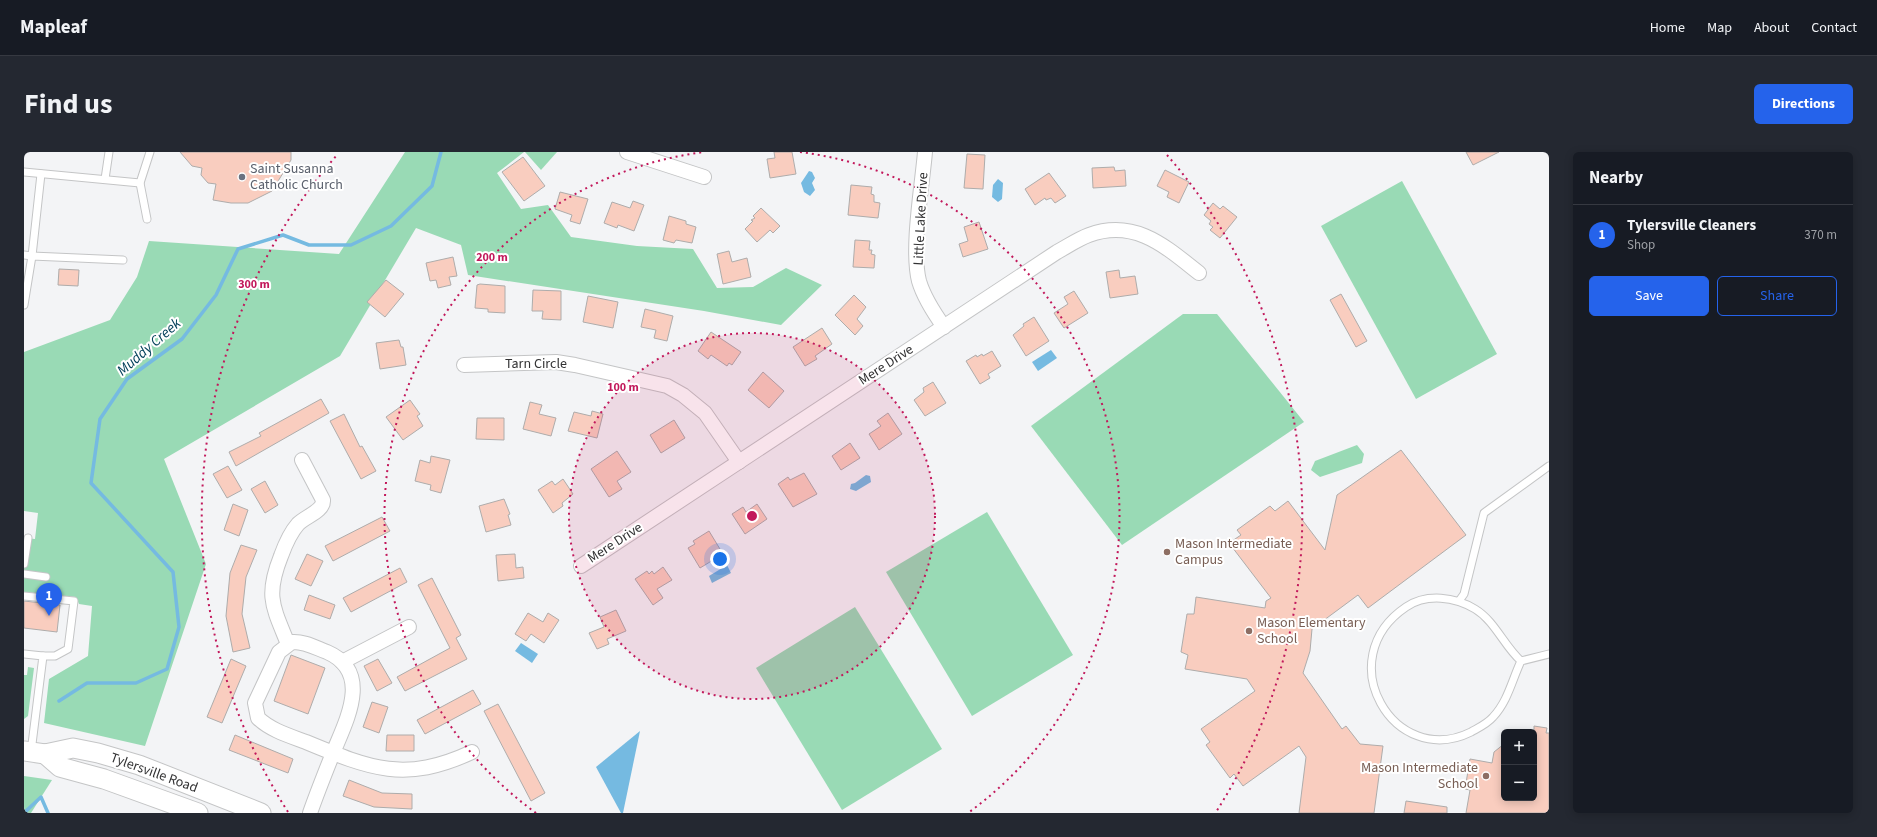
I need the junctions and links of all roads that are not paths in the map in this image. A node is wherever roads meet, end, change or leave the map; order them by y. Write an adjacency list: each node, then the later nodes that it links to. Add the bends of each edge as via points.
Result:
1 (109, 152): 8 (lane)
2 (150, 152): 9 (lane)
3 (627, 152): 7 (street)
4 (925, 152): 15 (street, Little Lake Drive, via 917,248 918,273 922,291)
5 (24, 172): 6 (lane)
6 (41, 174): 8 (lane); 11 (lane)
7 (704, 177)
8 (105, 180): 9 (lane)
9 (140, 183): 10 (lane)
10 (147, 219)
11 (28, 255): 12 (lane); 14 (lane)
12 (123, 260)
13 (1199, 273): 15 (street, Mere Drive, via 1159,242 1143,234 1116,230 1098,232 1057,252)
14 (24, 305)
15 (944, 327): 18 (street, Mere Drive)
16 (464, 365): 18 (street, Tarn Circle, via 556,362 666,386 683,395 705,413)
17 (302, 460): 28 (street, via 324,504 293,530 272,580 274,607)
18 (739, 462): 22 (street, Mere Drive)
19 (1549, 466): 26 (lane, via 1484,513 1464,594)
20 (28, 538): 21 (lane)
21 (24, 564)
22 (581, 566)
23 (24, 574): 24 (lane)
24 (46, 577)
25 (24, 596): 31 (lane, via 74,601 68,649 55,656)
26 (1459, 601): 32 (lane, via 1482,614 1514,655); 32 (lane, via 1427,598 1410,604 1383,628 1375,644 1371,661 1373,684 1376,696 1385,711 1397,723 1411,733 1445,739 1462,736 1481,727 1492,719 1503,705)
27 (409, 627): 33 (street)
28 (288, 644): 33 (street, via 306,644); 36 (street, via 276,658 255,703 256,714 262,722 271,727)
29 (24, 654): 31 (lane)
30 (1548, 654): 32 (lane)
31 (43, 656): 34 (lane)
32 (1522, 661)
33 (342, 662): 36 (street, via 351,677 353,696)
34 (33, 752): 37 (main road, Tylersville Road, via 60,767 104,778); 38 (main road, Tylersville Road, via 73,748 98,752 139,764)
35 (472, 752): 36 (street, via 438,766 410,771 373,767)
36 (333, 753): 39 (street)
37 (198, 813)
38 (261, 813)
39 (310, 813)

